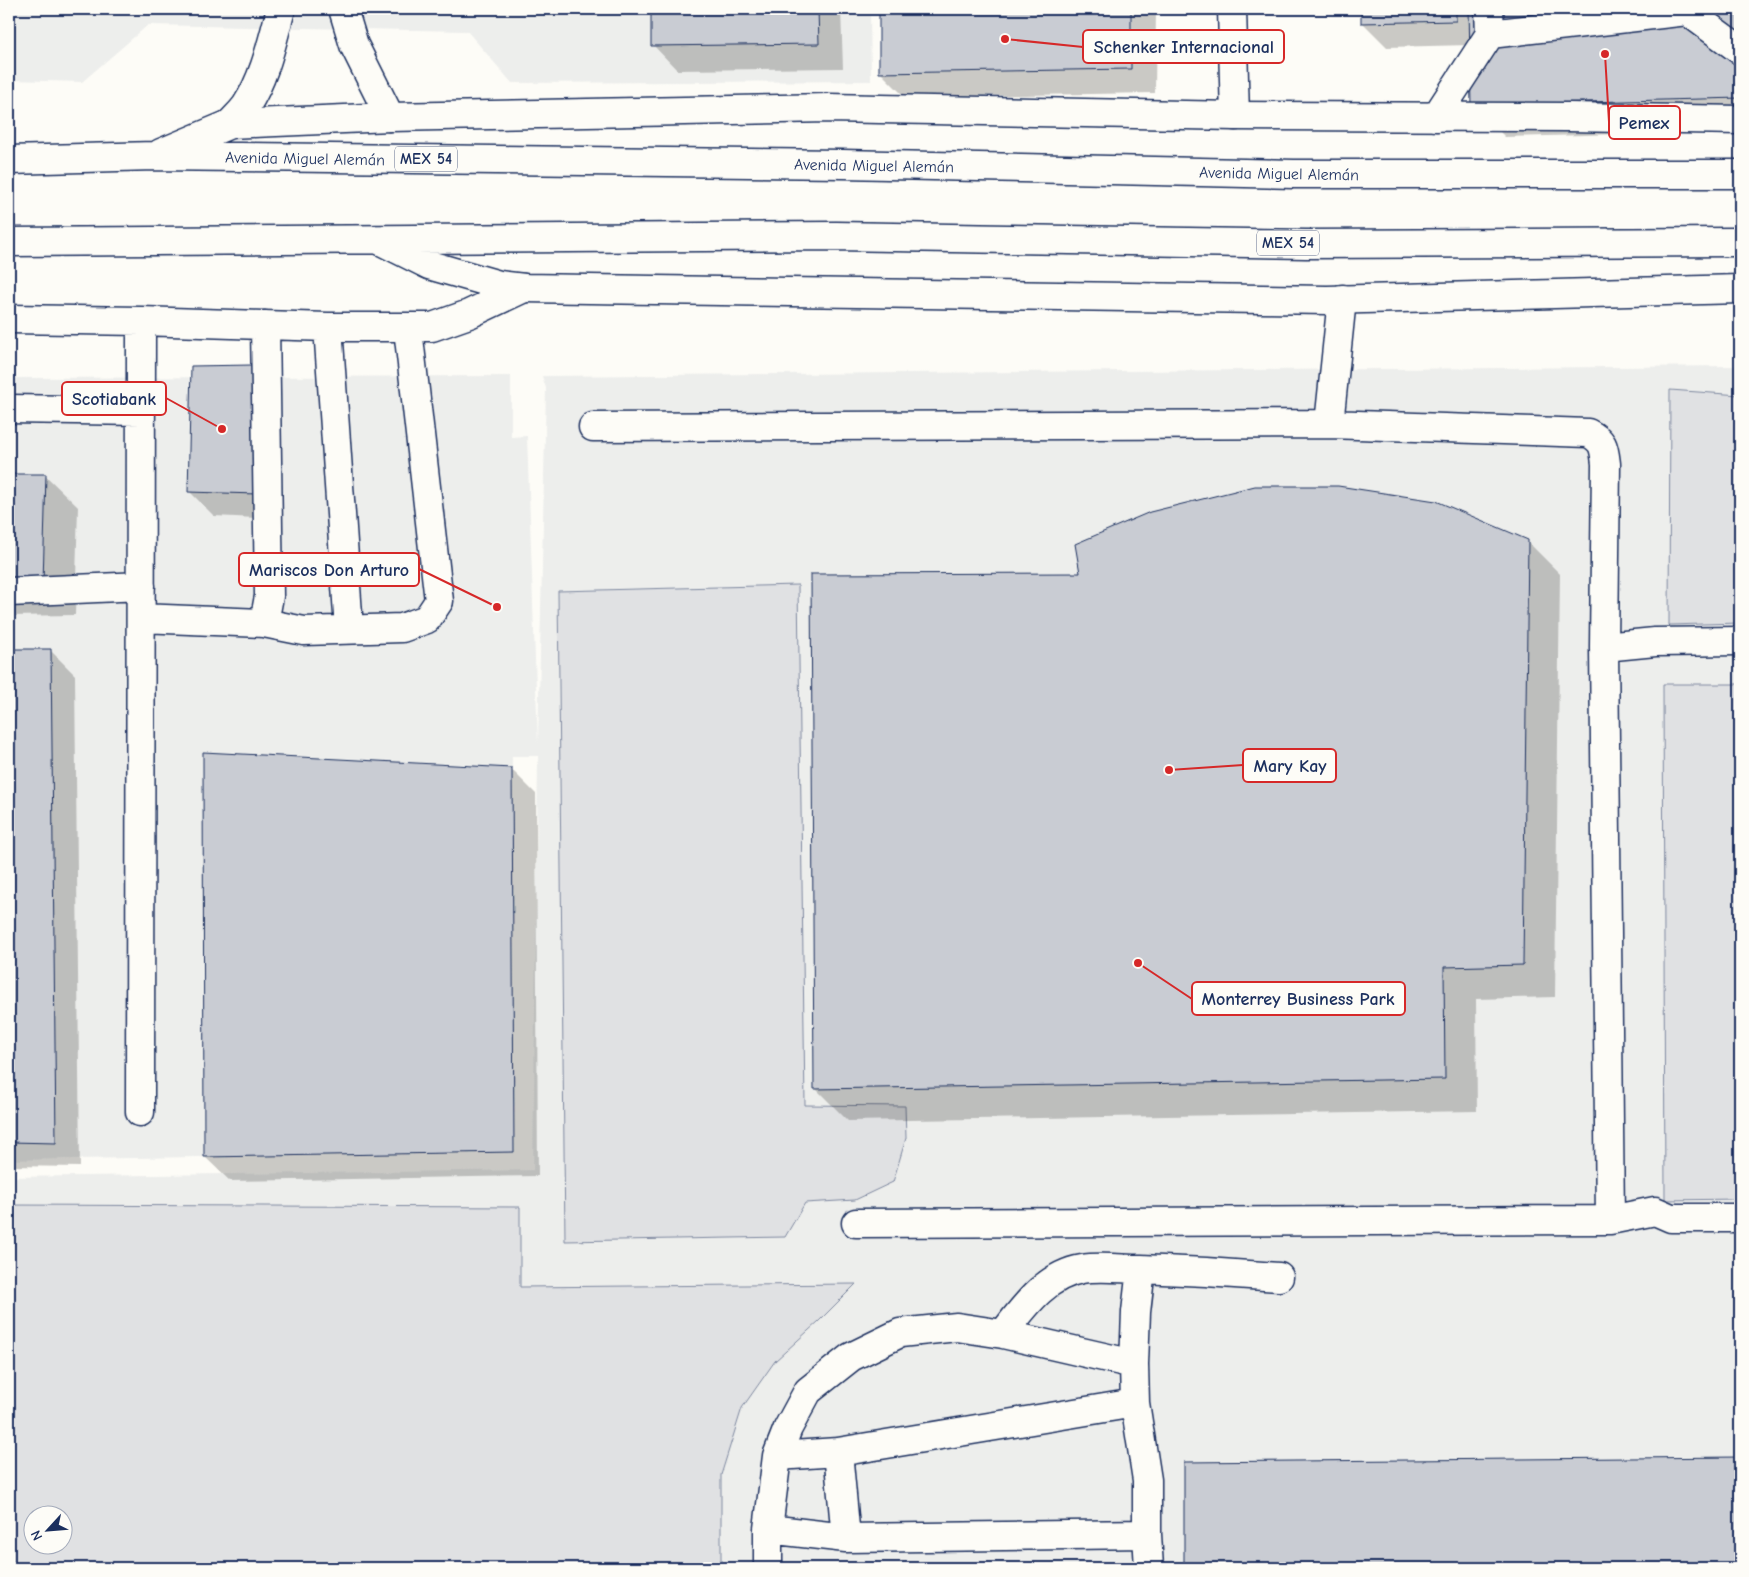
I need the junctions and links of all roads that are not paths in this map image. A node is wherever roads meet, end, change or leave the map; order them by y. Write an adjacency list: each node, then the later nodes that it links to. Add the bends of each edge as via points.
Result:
1 (281, 9): 11 (main road, via 269,55 255,89 245,108)
2 (343, 9): 9 (main road, via 354,45)
3 (1232, 9): 7 (main road)
4 (1688, 10): 5 (main road); 6 (main road)
5 (1490, 21): 8 (main road)
6 (1740, 50)
7 (1235, 116): 8 (main road); 9 (main road, via 828,108)
8 (1436, 117): 10 (main road)
9 (390, 118): 11 (main road)
10 (1740, 120)
11 (230, 124): 12 (main road)
12 (154, 156): 13 (main road, Avenida Miguel Alemán / MEX 54); 14 (main road, Avenida Miguel Alemán / MEX 54, via 843,164 1294,174)
13 (9, 160)
14 (1740, 174)
15 (378, 239): 16 (main road, MEX 54); 17 (main road, MEX 54, via 836,236 1306,244); 18 (main road, via 429,265 499,285)
16 (9, 242)
17 (1740, 242)
18 (524, 288): 20 (main road); 25 (main road, via 432,328)
19 (1740, 289): 20 (main road)
20 (1342, 299): 28 (main road)
21 (9, 319): 22 (main road)
22 (141, 321): 23 (main road); 27 (main road)
23 (265, 325): 24 (main road); 33 (main road, via 269,596)
24 (328, 327): 25 (main road); 34 (main road)
25 (408, 329): 34 (main road, via 439,601 427,618 402,628)
26 (9, 409): 27 (main road)
27 (141, 412): 30 (main road)
28 (1329, 424): 29 (main road); 36 (main road, via 1588,433 1598,438 1604,448 1606,464)
29 (592, 427)
30 (141, 586): 31 (main road); 32 (main road)
31 (9, 592)
32 (141, 618): 33 (main road); 37 (main road)
33 (264, 623): 34 (main road, via 304,631)
34 (349, 629)
35 (1740, 641): 36 (main road, via 1655,642)
36 (1604, 647): 39 (main road)
37 (140, 1112)
38 (1740, 1218): 39 (main road, via 1670,1218 1655,1211)
39 (1610, 1220): 40 (main road)
40 (856, 1223)
41 (1141, 1269): 42 (main road); 43 (main road, via 1083,1269 1059,1276 1026,1304); 44 (main road)
42 (1279, 1278)
43 (1003, 1334): 44 (main road); 47 (main road, via 957,1327 900,1333 851,1357 808,1391)
44 (1134, 1364): 45 (main road)
45 (1135, 1403): 46 (main road); 49 (main road, via 1147,1480)
46 (838, 1452): 47 (main road); 50 (main road)
47 (776, 1456): 48 (main road)
48 (768, 1529): 50 (main road); 51 (main road)
49 (1147, 1534): 50 (main road); 52 (main road)
50 (846, 1538)
51 (768, 1568)
52 (1150, 1568)

